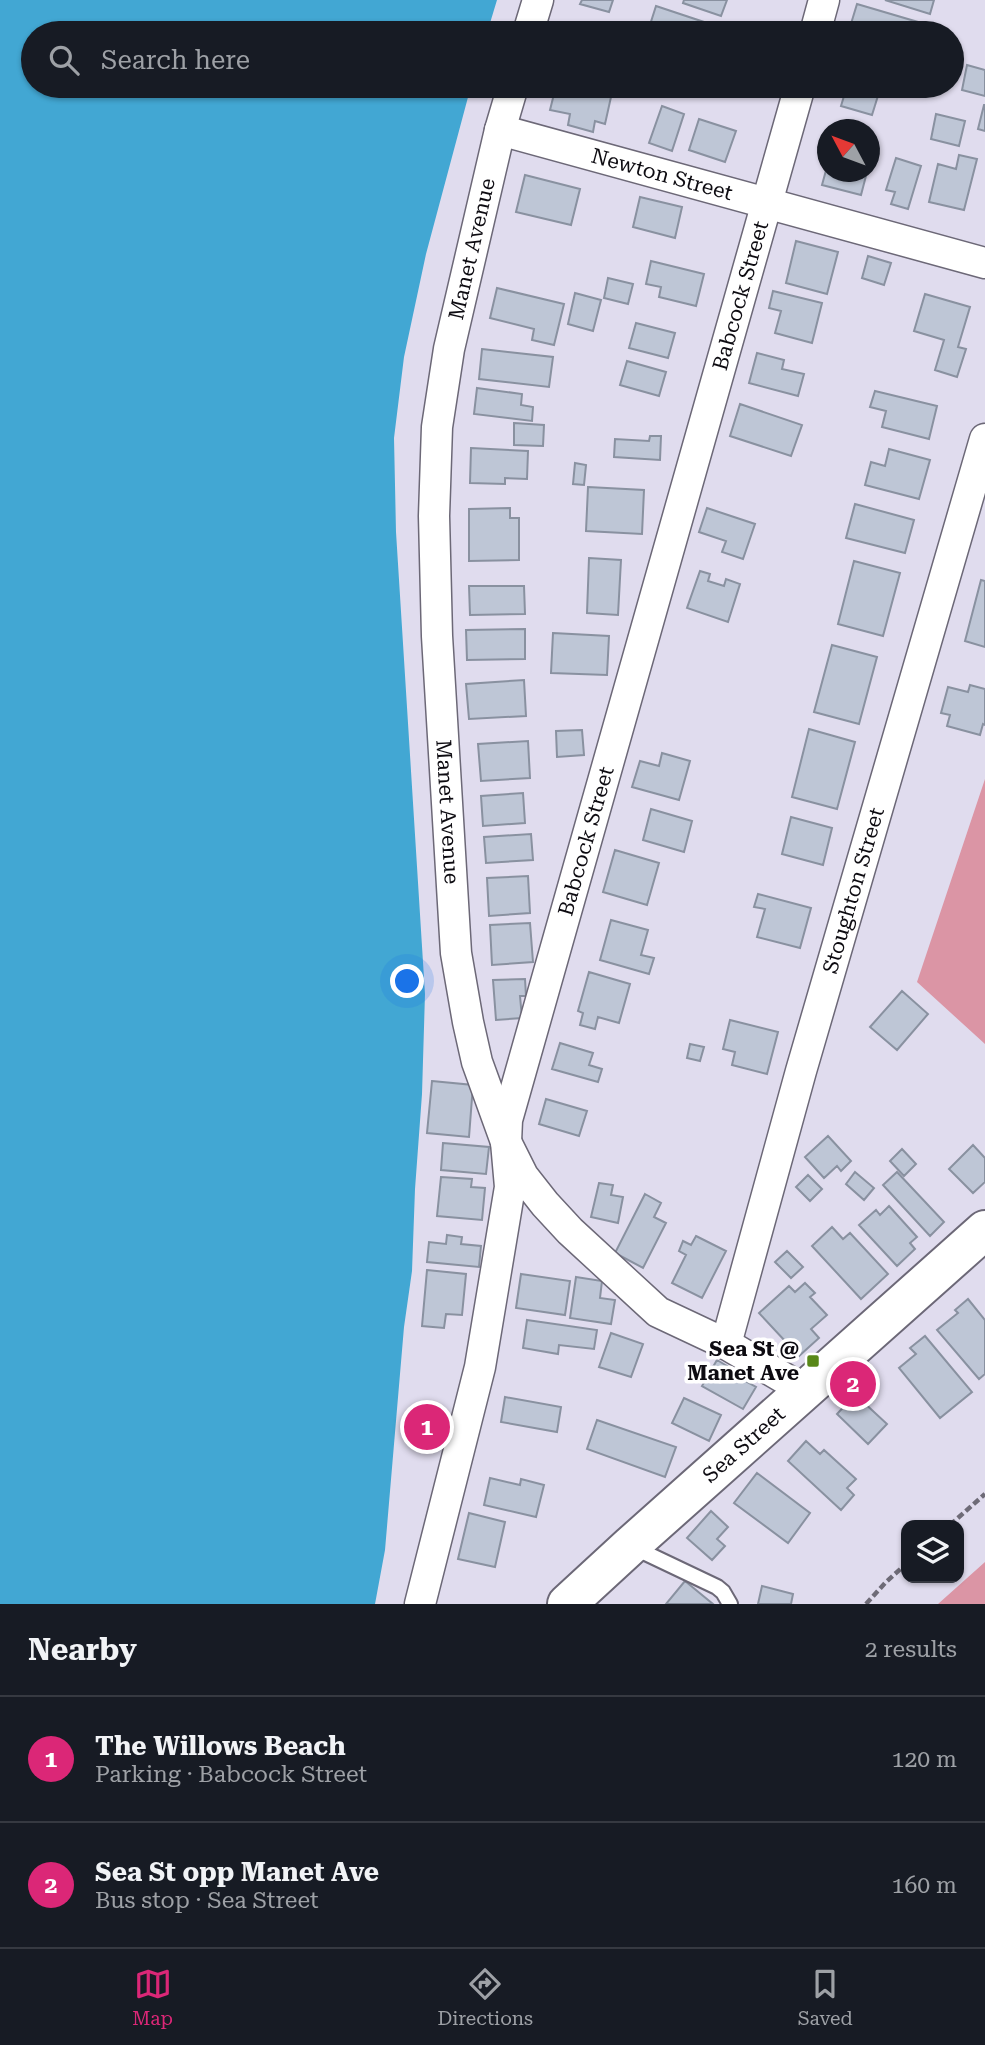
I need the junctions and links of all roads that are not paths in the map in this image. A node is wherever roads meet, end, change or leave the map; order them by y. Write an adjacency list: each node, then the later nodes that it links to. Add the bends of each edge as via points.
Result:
1 (538, 0): 3 (street)
2 (824, 0): 4 (street)
3 (532, 21)
4 (818, 21)
5 (510, 98): 7 (street, Manet Avenue)
6 (797, 98): 8 (street, Babcock Street)
7 (500, 131): 8 (street, Newton Street); 11 (street, Manet Avenue, via 449,349 438,427 434,516 456,953 477,1062)
8 (768, 203): 9 (street, Newton Street); 11 (street, Babcock Street, via 507,1120)
9 (985, 263)
10 (985, 439): 13 (street, Stoughton Street)
11 (506, 1142): 13 (street, Manet Avenue, via 523,1176 545,1204 658,1312); 16 (street, Babcock Street, via 510,1187 480,1367)
12 (985, 1230): 14 (main road, Sea Street)
13 (726, 1344): 14 (street, Manet Avenue)
14 (806, 1391): 15 (main road, Sea Street)
15 (630, 1545): 17 (main road, Sea Street); 18 (lane, via 717,1587)
16 (420, 1604)
17 (567, 1604)
18 (730, 1604)

